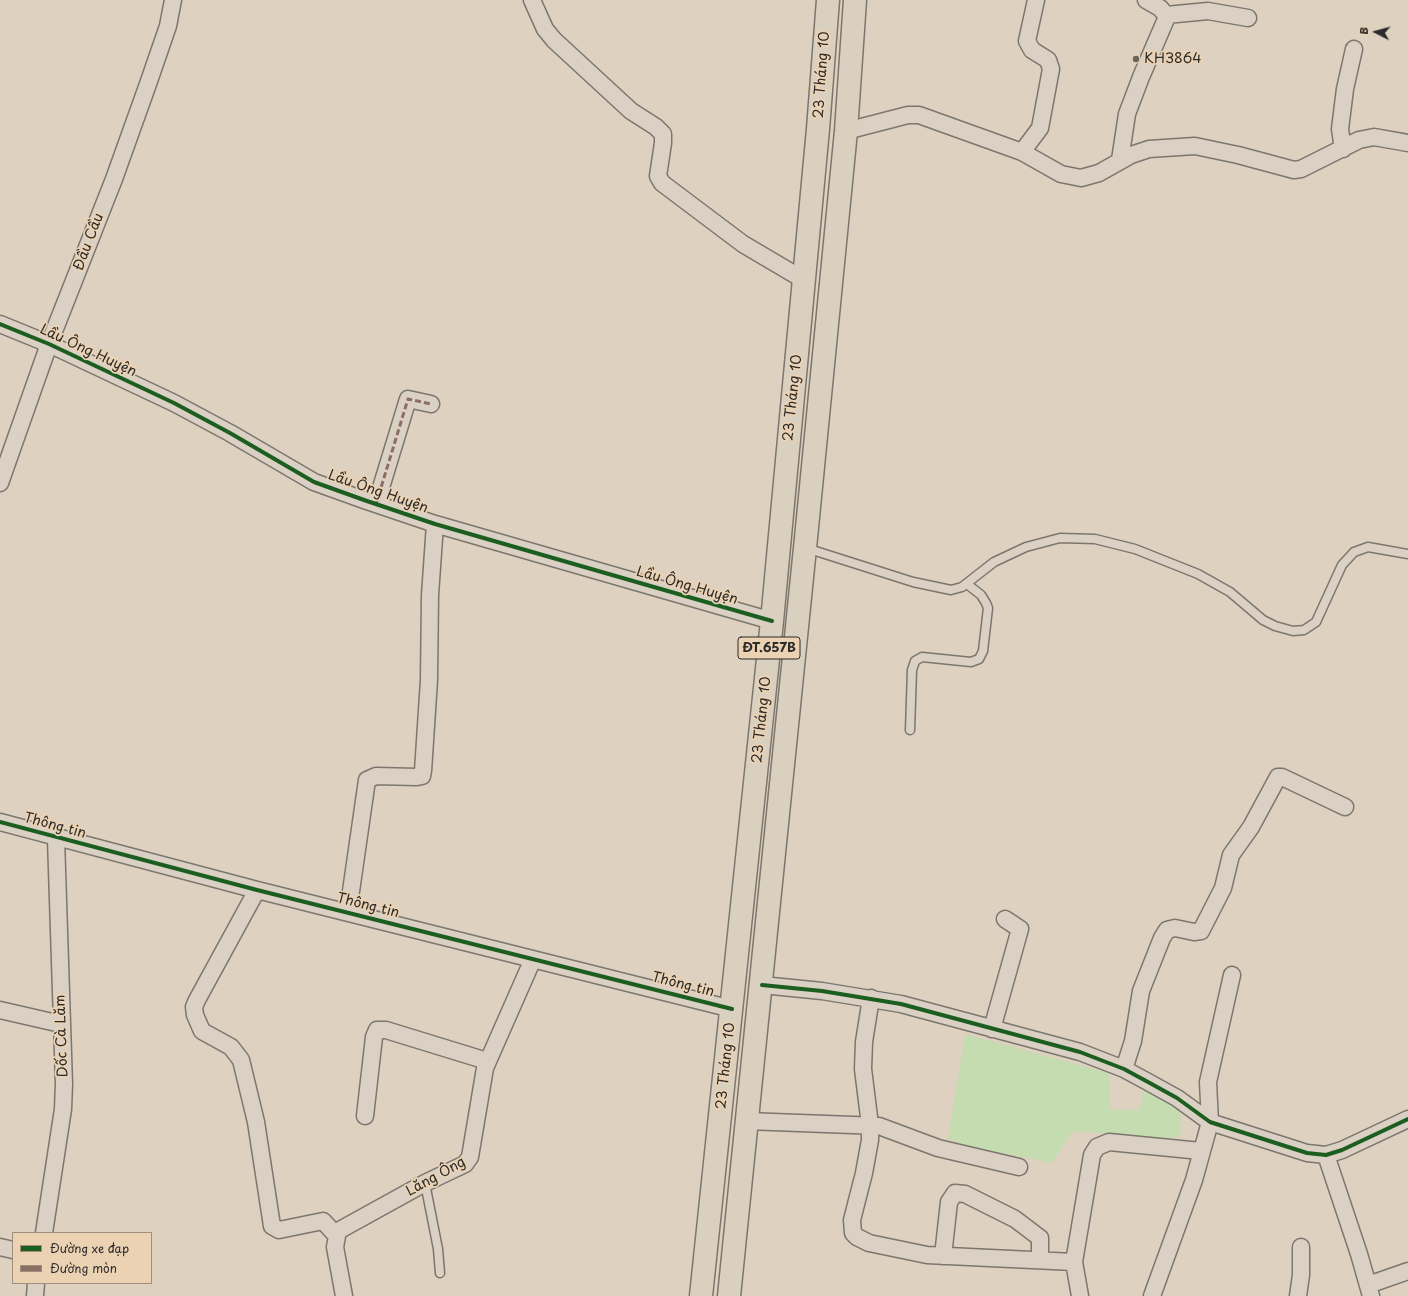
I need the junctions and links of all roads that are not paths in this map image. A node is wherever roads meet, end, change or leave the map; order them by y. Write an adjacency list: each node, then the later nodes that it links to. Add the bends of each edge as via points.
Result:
1 (173, 0): 18 (street, Đầu Cầu, via 168,26 146,91)
2 (533, 0): 16 (street, via 545,30 554,40 631,111 663,134 658,176 662,183 742,244)
3 (828, 0): 10 (main road, 23 Tháng 10 / ĐT.657B)
4 (855, 0): 11 (main road, 23 Tháng 10 / ĐT.657B)
5 (1036, 0): 14 (street, via 1027,41 1032,50 1048,60 1051,69 1040,128)
6 (1146, 0): 7 (street)
7 (1166, 15): 8 (street, via 1208,11); 15 (street, via 1165,24 1127,114)
8 (1248, 18)
9 (1354, 49): 13 (street, via 1340,129)
10 (818, 129): 11 (main road); 16 (main road, 23 Tháng 10 / ĐT.657B)
11 (846, 131): 14 (street, via 908,114 919,115); 23 (main road, 23 Tháng 10 / ĐT.657B)
12 (1408, 143): 13 (street, via 1374,137 1359,140)
13 (1343, 149): 15 (street, via 1294,170 1238,154 1195,146 1138,151)
14 (1022, 152): 15 (street, via 1061,174 1081,178 1099,173)
15 (1120, 160)
16 (804, 280): 26 (main road, 23 Tháng 10 / ĐT.657B)
17 (4, 329): 18 (street, Lầu Ông Huyện)
18 (49, 344): 20 (street, Đầu Cầu); 21 (street, Lầu Ông Huyện, via 174,403 300,475)
19 (431, 404): 21 (street, via 408,399)
20 (0, 482)
21 (376, 504): 22 (street, Lầu Ông Huyện)
22 (435, 524): 26 (street, Lầu Ông Huyện); 32 (street, via 430,595 429,680 422,776 376,776 368,780)
23 (806, 548): 25 (lane, via 941,589 956,589); 36 (main road, 23 Tháng 10 / ĐT.657B)
24 (1408, 554): 25 (lane, via 1368,547 1354,552 1342,565 1316,622 1304,630 1274,626 1225,588 1198,574 1135,549 1095,539 1060,538 1026,547 994,562)
25 (967, 584): 27 (lane, via 981,595 988,608 983,651 979,659 971,662 922,657 915,661 912,670)
26 (772, 621): 38 (main road, 23 Tháng 10 / ĐT.657B)
27 (910, 730)
28 (1345, 807): 43 (street, via 1278,777 1251,827 1231,855 1223,888 1201,930 1194,932 1170,929 1162,938 1141,990 1133,1041)
29 (0, 822): 30 (street, Thông tin)
30 (56, 838): 31 (street, Thông tin); 40 (street, Dốc Cà Lăm)
31 (257, 890): 32 (street, Thông tin); 54 (street, via 197,1000 195,1015 202,1031 230,1047 241,1060 256,1122 272,1226 279,1230 323,1221)
32 (348, 912): 34 (street, Thông tin)
33 (1005, 919): 41 (street, via 1020,929)
34 (533, 959): 38 (street, Thông tin); 42 (street, Lăng Ông)
35 (1232, 975): 47 (street, via 1208,1082)
36 (762, 985): 37 (street, via 822,990); 46 (main road, 23 Tháng 10 / ĐT.657B)
37 (871, 998): 41 (street, via 916,1007); 48 (street, via 864,1042 863,1069)
38 (732, 1009): 67 (main road, 23 Tháng 10 / ĐT.657B)
39 (0, 1010): 40 (street)
40 (61, 1024): 53 (street, Dốc Cà Lăm, via 63,1109)
41 (992, 1029): 43 (street, via 1080,1052)
42 (487, 1061): 44 (street, via 386,1030 378,1030 374,1037); 52 (street, Lăng Ông, via 470,1157 465,1164)
43 (1124, 1069): 47 (street, via 1177,1098)
44 (365, 1116)
45 (1408, 1119): 50 (street)
46 (746, 1122): 48 (street); 68 (main road, 23 Tháng 10 / ĐT.657B)
47 (1210, 1122): 49 (street); 50 (street, via 1307,1153)
48 (870, 1125): 51 (street, via 888,1128 938,1148); 58 (street, via 869,1150 852,1220 854,1232 857,1237 869,1243)
49 (1201, 1151): 60 (street, via 1109,1142 1097,1147 1092,1155); 70 (street, via 1194,1180)
50 (1326, 1155): 64 (street)
51 (1019, 1167)
52 (425, 1183): 54 (street, Lăng Ông, via 343,1227); 62 (lane)
53 (44, 1232)
54 (336, 1235): 66 (street, via 335,1247)
55 (0, 1247): 57 (street)
56 (1301, 1247): 71 (street)
57 (12, 1250)
58 (943, 1256): 59 (street); 59 (street, via 949,1202 955,1193 965,1194 1015,1219 1040,1238)
59 (1040, 1260): 60 (street)
60 (1074, 1262): 69 (street)
61 (1408, 1271): 64 (street)
62 (440, 1273)
63 (36, 1284): 65 (street)
64 (1369, 1290)
65 (35, 1296)
66 (344, 1296)
67 (701, 1296)
68 (729, 1296)
69 (1080, 1296)
70 (1152, 1296)
71 (1298, 1296)

